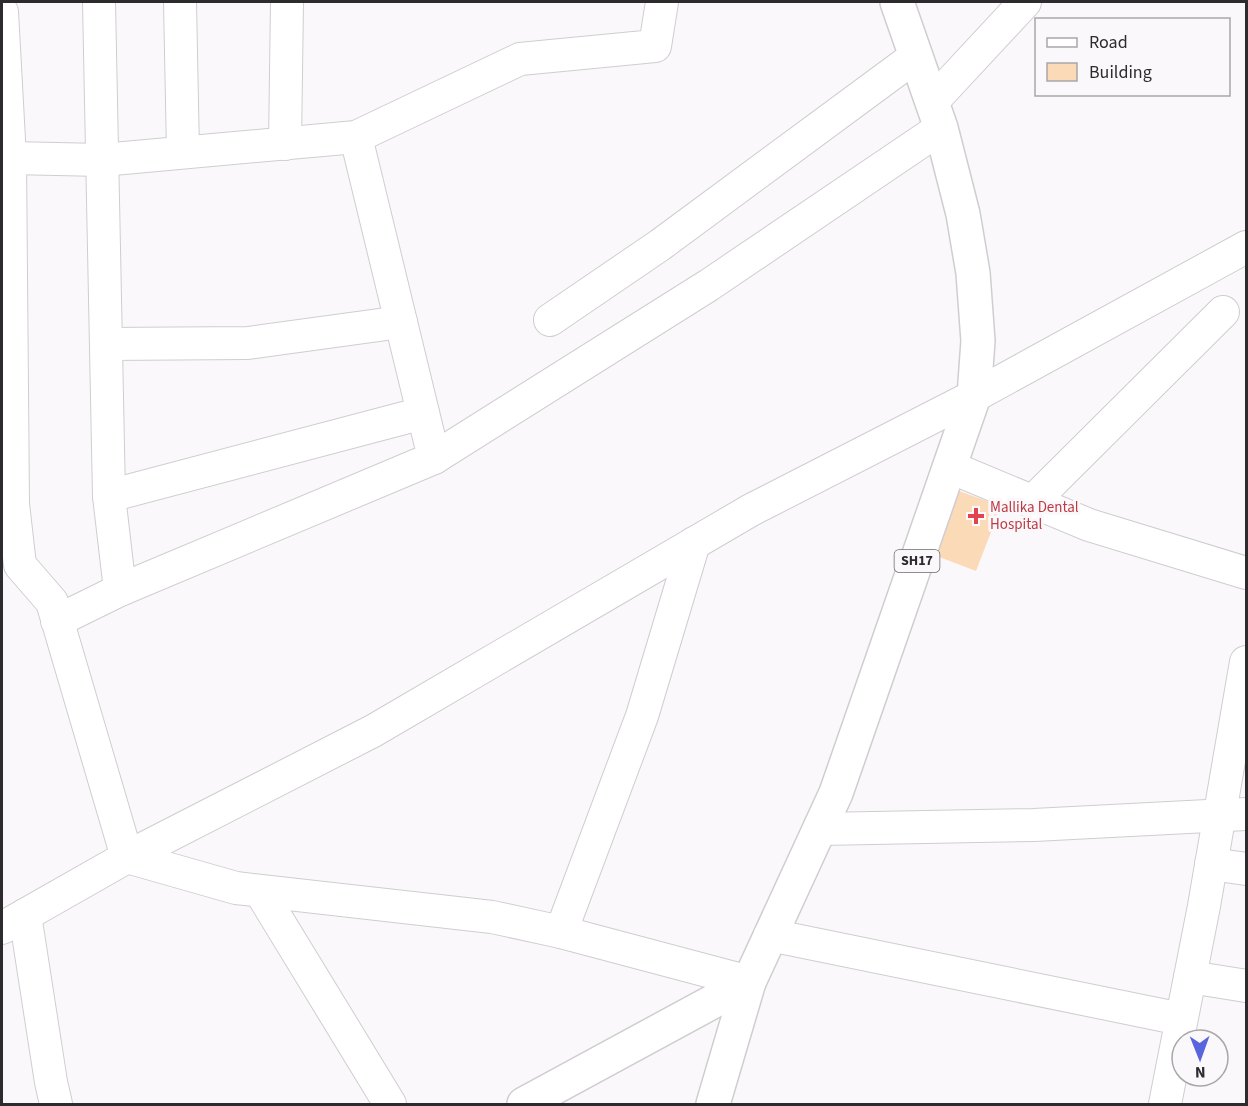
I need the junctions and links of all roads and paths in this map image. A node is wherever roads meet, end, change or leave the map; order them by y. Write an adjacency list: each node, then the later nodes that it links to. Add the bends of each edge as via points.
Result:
1 (99, 2): 14 (street)
2 (180, 2): 12 (street)
3 (287, 2): 11 (street)
4 (662, 2): 10 (street, via 655,46 520,59)
5 (897, 2): 8 (main road, SH17)
6 (1025, 2): 9 (street)
7 (2, 12): 13 (street)
8 (916, 56): 9 (main road, SH17); 17 (street, via 660,245)
9 (937, 115): 20 (main road, SH17, via 963,214 973,273 978,341); 22 (street, via 709,285)
10 (356, 136): 11 (street); 18 (street)
11 (285, 144): 12 (street)
12 (183, 152): 14 (street)
13 (6, 159): 14 (street); 29 (street, via 14,514 20,565 52,602)
14 (102, 160): 19 (street)
15 (1246, 247): 20 (street)
16 (1223, 312): 25 (street)
17 (550, 320)
18 (401, 322): 19 (street, via 248,343); 21 (street)
19 (106, 344): 24 (street)
20 (974, 396): 23 (main road, SH17); 26 (street)
21 (423, 413): 22 (street); 24 (street)
22 (434, 458): 28 (street)
23 (950, 467): 25 (street); 32 (main road, SH17)
24 (109, 496): 28 (street)
25 (1032, 502): 27 (street, via 1089,525)
26 (694, 543): 33 (street, via 373,731); 38 (street, via 642,716)
27 (1246, 573)
28 (120, 590): 29 (street)
29 (57, 621): 33 (street)
30 (1246, 671): 31 (street)
31 (1233, 815): 32 (street, via 1034,825); 34 (street)
32 (820, 829): 39 (main road, SH17)
33 (127, 857): 36 (street, via 236,888); 37 (street)
34 (1211, 864): 35 (street); 40 (street)
35 (1246, 869)
36 (260, 891): 38 (street, via 492,916); 45 (street)
37 (13, 921): 44 (street)
38 (561, 932): 41 (street)
39 (770, 935): 41 (main road, SH17); 43 (street)
40 (1190, 977): 42 (street); 43 (street)
41 (749, 982): 46 (main road); 47 (main road, SH17)
42 (1246, 986)
43 (1181, 1019): 48 (street)
44 (57, 1104)
45 (390, 1104)
46 (524, 1104)
47 (713, 1104)
48 (1165, 1104)

